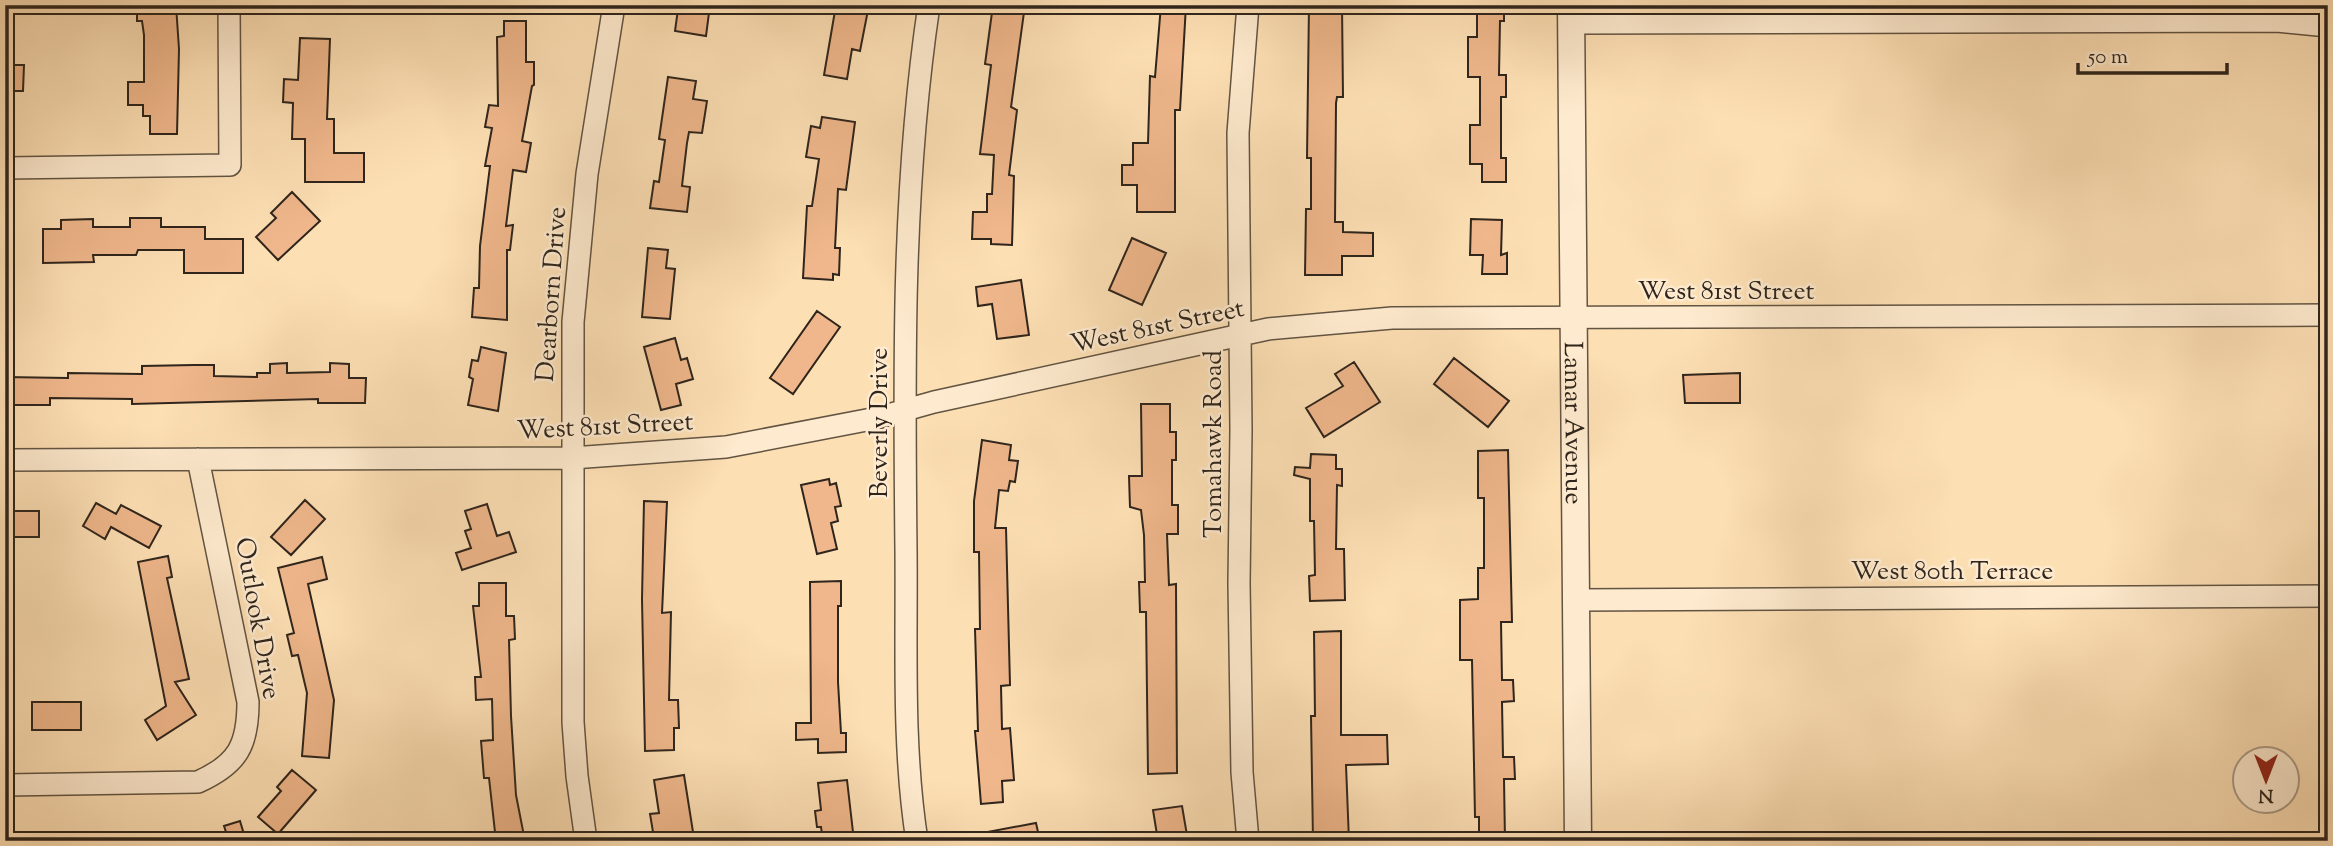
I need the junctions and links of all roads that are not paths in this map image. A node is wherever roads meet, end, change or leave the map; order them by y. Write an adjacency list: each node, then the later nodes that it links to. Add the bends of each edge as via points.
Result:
1 (229, 5): 7 (street, via 230,165)
2 (614, 5): 12 (street, Dearborn Drive, via 580,242 573,321)
3 (929, 5): 11 (street, Beverly Drive, via 912,132)
4 (1248, 5): 10 (street, Tomahawk Road, via 1238,134)
5 (1571, 14): 6 (street, via 2277,21); 9 (street, Lamar Avenue)
6 (2328, 26)
7 (5, 168)
8 (2328, 315): 9 (street, West 81st Street)
9 (1573, 318): 10 (street, West 81st Street, via 1392,318); 16 (street, Lamar Avenue)
10 (1239, 334): 11 (street, West 81st Street); 20 (street, Tomahawk Road, via 1242,772)
11 (905, 410): 12 (street, West 81st Street, via 726,447); 19 (street, Beverly Drive, via 908,747)
12 (572, 458): 13 (street, West 81st Street); 18 (street, Dearborn Drive, via 573,722)
13 (198, 459): 14 (street, West 81st Street); 17 (street, Outlook Drive, via 248,702 248,731 236,756 219,773 198,782)
14 (5, 460)
15 (2328, 596): 16 (street, West 80th Terrace)
16 (1576, 600): 21 (street, Lamar Avenue)
17 (5, 785)
18 (586, 841)
19 (917, 841)
20 (1248, 841)
21 (1578, 841)

